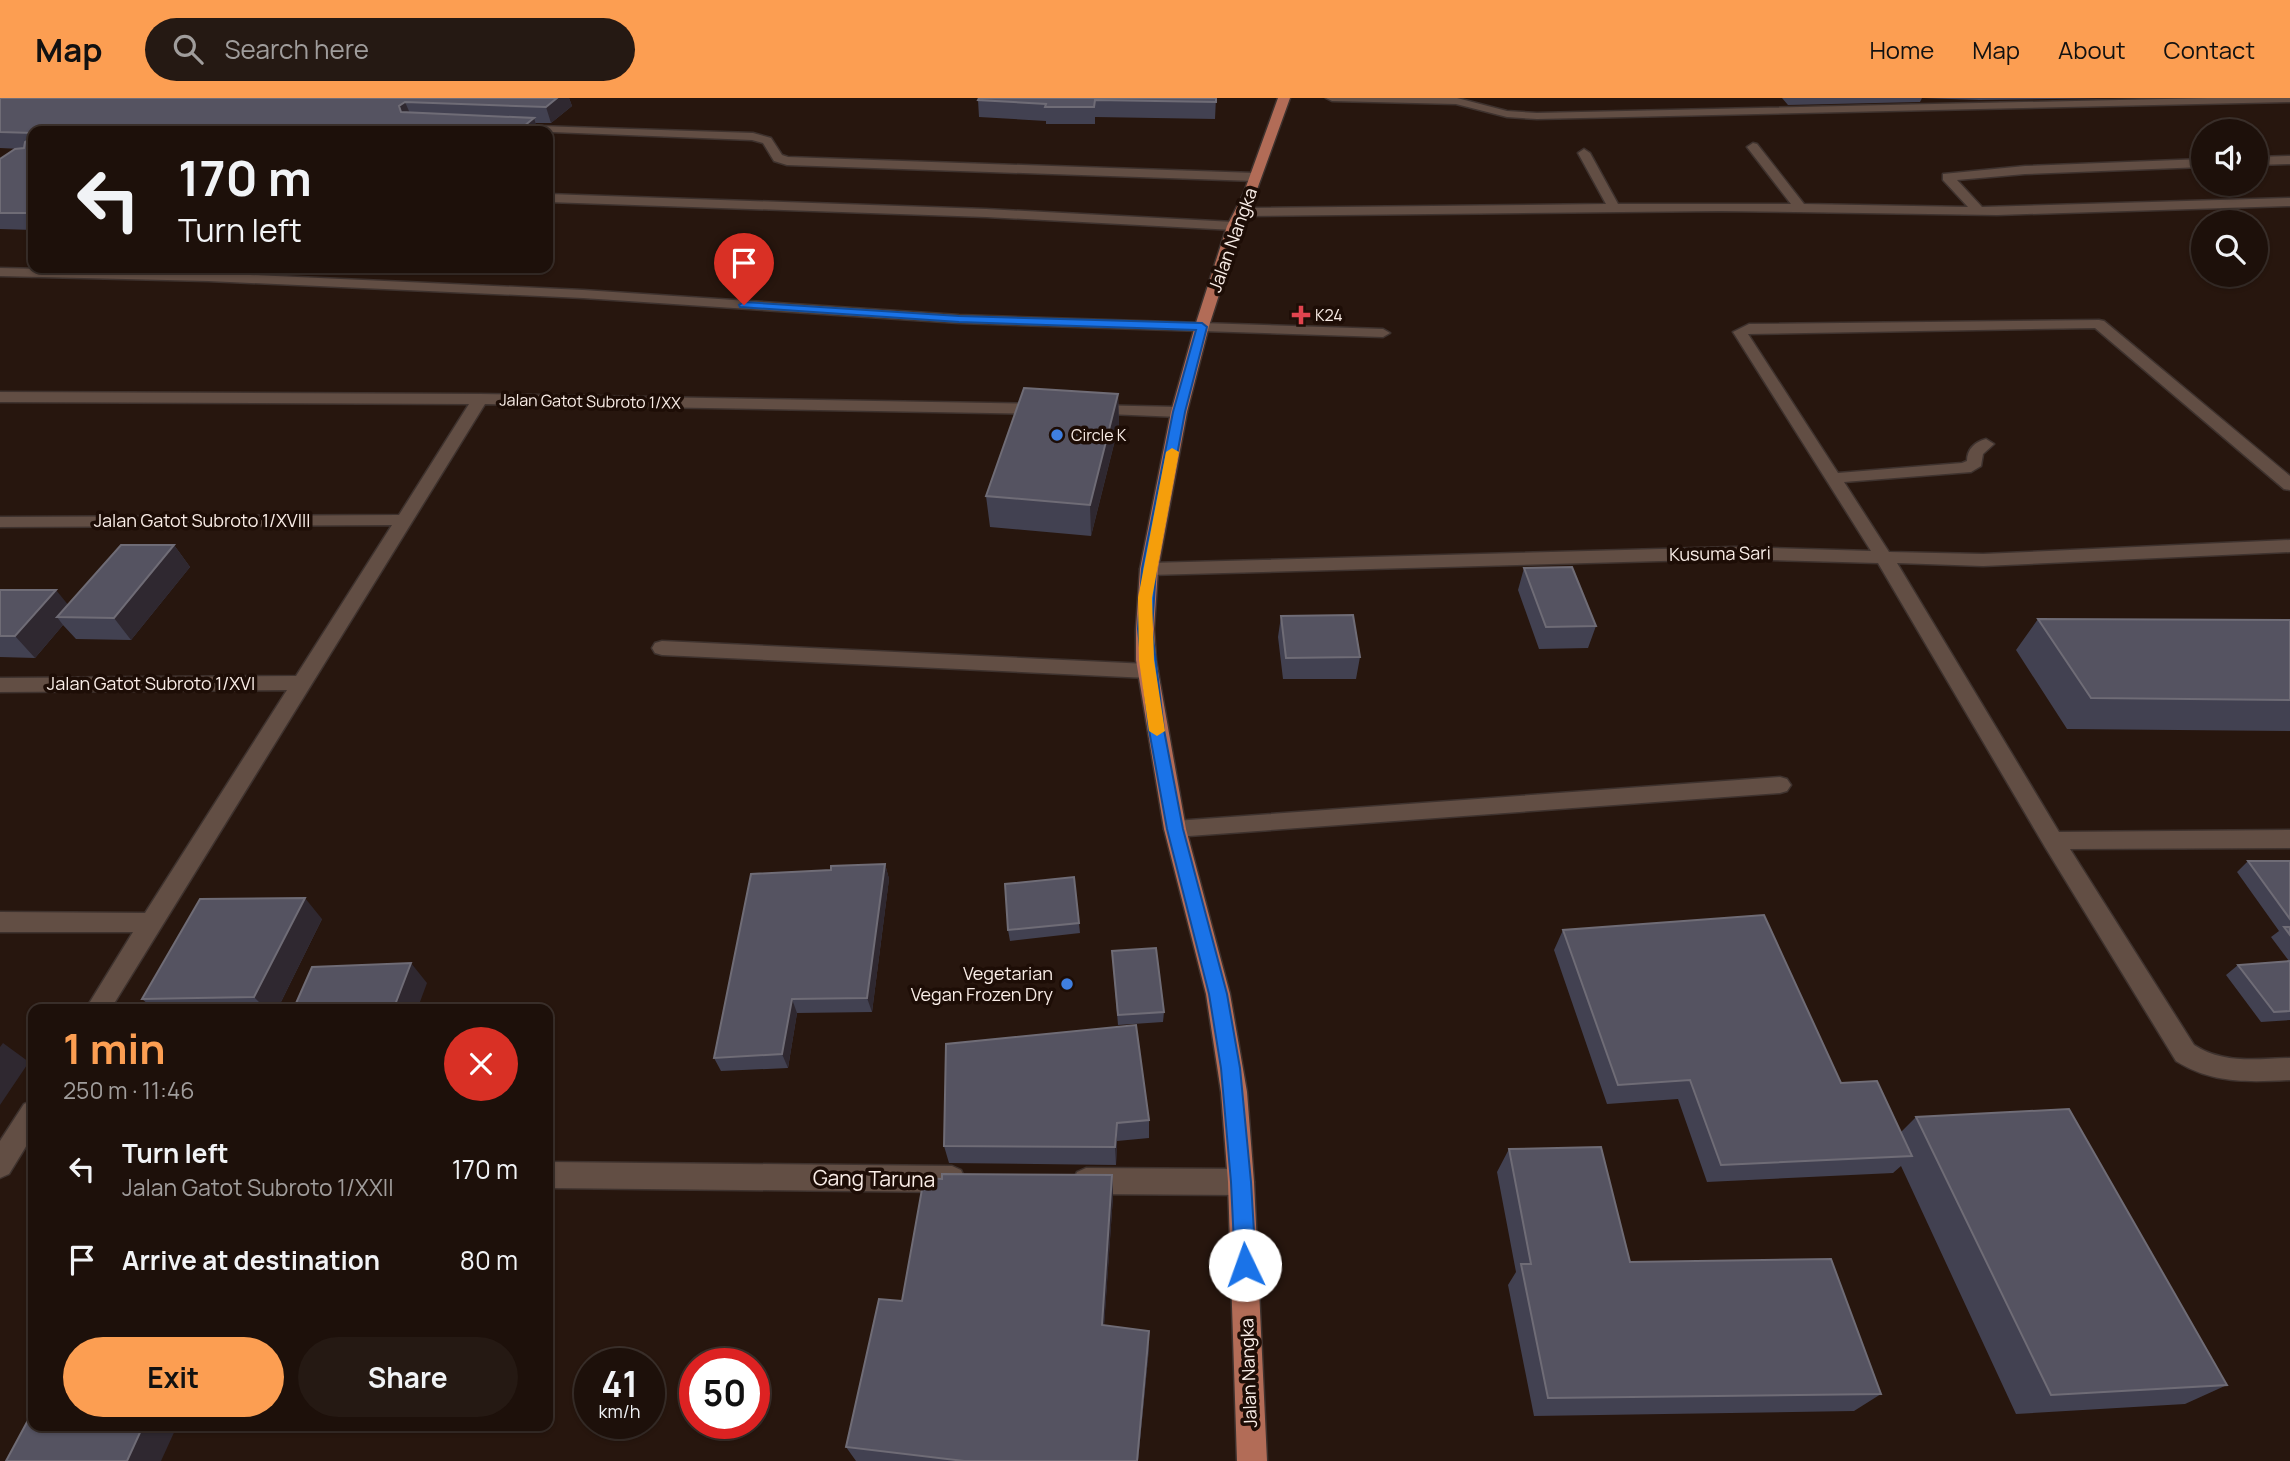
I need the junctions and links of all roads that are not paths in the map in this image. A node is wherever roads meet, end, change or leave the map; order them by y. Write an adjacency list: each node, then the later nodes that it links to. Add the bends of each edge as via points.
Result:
1 (1284, 98): 10 (main road, Jalan Nangka)
2 (1332, 98): 3 (street, via 1456,101 1537,116)
3 (2290, 99)
4 (553, 129): 10 (street, via 753,137 767,141 778,158 797,162)
5 (1754, 147): 13 (street)
6 (1584, 153): 14 (street)
7 (2290, 160): 8 (street)
8 (2268, 161)
9 (2191, 163): 15 (street, via 1947,177)
10 (1255, 177): 16 (main road, Jalan Nangka)
11 (553, 198): 16 (street)
12 (2290, 202): 15 (street)
13 (1800, 208): 14 (street); 15 (street)
14 (1615, 210): 16 (street)
15 (1979, 211)
16 (1238, 219): 20 (main road, Jalan Nangka)
17 (0, 272): 18 (street)
18 (28, 273)
19 (52, 273): 20 (street, via 208,276 959,319)
20 (1202, 327): 21 (street); 24 (main road, Jalan Nangka)
21 (1382, 333)
22 (0, 397): 23 (street, Jalan Gatot Subroto 1/XX)
23 (480, 399): 24 (street, Jalan Gatot Subroto 1/XX); 28 (street)
24 (1179, 412): 32 (main road, Jalan Nangka)
25 (1986, 444): 26 (street, via 1975,453 1975,463 1965,468)
26 (1834, 478): 27 (street, via 1741,330 2099,324); 31 (street)
27 (2290, 485)
28 (404, 520): 29 (street, Jalan Gatot Subroto 1/XVIII); 35 (street)
29 (0, 522)
30 (2290, 546): 31 (street, Kusuma Sari, via 1983,560)
31 (1884, 556): 32 (street, Kusuma Sari, via 1734,553); 40 (street)
32 (1149, 569): 34 (main road, Jalan Nangka)
33 (662, 648): 34 (street)
34 (1148, 671): 38 (main road, Jalan Nangka)
35 (302, 683): 36 (street, Jalan Gatot Subroto 1/XVI); 42 (street)
36 (0, 685)
37 (1780, 785): 38 (street)
38 (1175, 829): 50 (main road, Jalan Nangka, via 1218,994 1234,1092)
39 (2290, 839): 40 (street)
40 (2053, 841): 44 (street, via 2185,1053 2220,1071)
41 (0, 922): 42 (street)
42 (152, 923): 43 (street)
43 (101, 1004)
44 (2290, 1069)
45 (28, 1120): 46 (street)
46 (0, 1165)
47 (553, 1175): 48 (street, Gang Taruna)
48 (975, 1180)
49 (1058, 1181): 50 (street)
50 (1241, 1182): 51 (main road, Jalan Nangka)
51 (1252, 1461)

